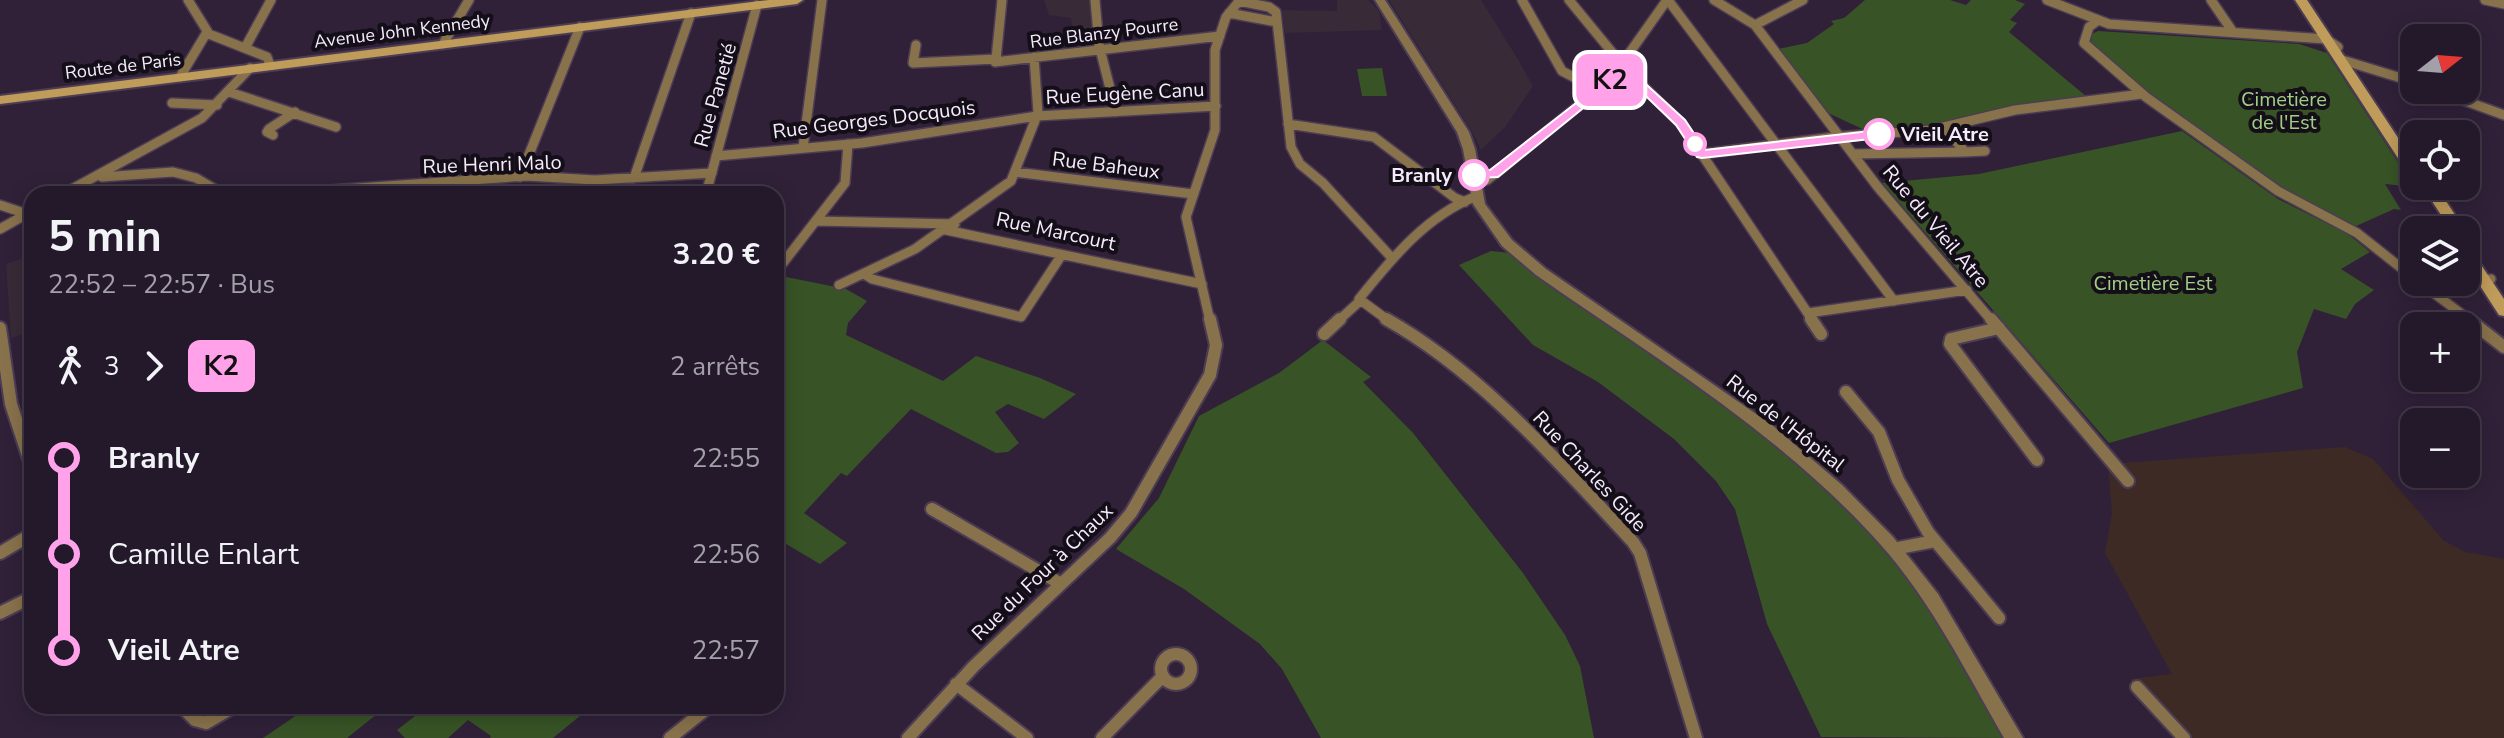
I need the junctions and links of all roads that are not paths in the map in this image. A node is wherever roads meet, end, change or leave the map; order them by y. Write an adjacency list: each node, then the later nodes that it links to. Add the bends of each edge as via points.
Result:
1 (188, 0): 27 (street)
2 (271, 0): 32 (street)
3 (469, 0): 30 (street)
4 (797, 0): 20 (main road, Avenue John Kennedy)
5 (822, 0): 63 (street)
6 (1002, 0): 36 (street)
7 (1095, 0): 34 (street)
8 (1240, 0): 22 (street, Rue du Four à Chaux); 24 (street, via 1272,7)
9 (1380, 0): 81 (street, via 1463,132)
10 (1522, 0): 43 (street, via 1562,71)
11 (1569, 0): 37 (street)
12 (1668, 0): 37 (street, via 1629,53); 62 (street)
13 (1714, 0): 25 (street, Rue du Vieil Atre)
14 (1803, 0): 25 (street)
15 (2211, 0): 28 (street)
16 (2303, 0): 33 (main road)
17 (2485, 0): 19 (street)
18 (2052, 2): 23 (street)
19 (2504, 4)
20 (757, 5): 21 (main road, Avenue John Kennedy); 69 (street, Rue Panetié)
21 (691, 13): 26 (main road, Avenue John Kennedy); 74 (street)
22 (1229, 13): 24 (street); 29 (street, Rue du Four à Chaux)
23 (2097, 21): 28 (street); 45 (street, via 2084,43)
24 (1277, 22): 55 (street)
25 (1755, 25): 59 (street, Rue du Vieil Atre)
26 (580, 27): 30 (main road, Avenue John Kennedy); 73 (street)
27 (207, 32): 32 (street); 42 (street)
28 (2233, 32): 33 (street)
29 (1220, 36): 34 (street, Rue Blanzy Pourre); 50 (street, Rue du Four à Chaux, via 1213,61)
30 (443, 44): 38 (main road, Avenue John Kennedy)
31 (916, 45): 36 (street, Rue Blanzy Pourre, via 913,63)
32 (245, 48): 38 (street, via 269,59)
33 (2336, 48): 41 (street); 60 (main road); 64 (main road)
34 (1100, 49): 35 (street, Rue Blanzy Pourre); 52 (street)
35 (1034, 57): 36 (street, Rue Blanzy Pourre); 54 (street)
36 (996, 59)
37 (1617, 59): 40 (street)
38 (270, 65): 39 (main road, Avenue John Kennedy)
39 (250, 68): 42 (main road, Route de Paris); 44 (street)
40 (1625, 68): 43 (street); 67 (street, via 1680,123)
41 (2400, 76)
42 (180, 77): 46 (main road, Route de Paris)
43 (1598, 90): 81 (street)
44 (229, 92): 49 (street); 51 (street)
45 (2142, 94): 57 (street, via 2015,110); 94 (street, via 2267,184 2357,233)
46 (0, 100)
47 (172, 103): 49 (street)
48 (2474, 104): 53 (street)
49 (217, 105): 72 (street)
50 (1216, 106): 52 (street, Rue Eugène Canu); 82 (street, Rue du Four à Chaux, via 1214,136)
51 (295, 112): 56 (street); 58 (street, via 269,129)
52 (1116, 112): 54 (street, Rue Eugène Canu)
53 (2504, 115)
54 (1037, 116): 61 (street, Rue Georges Docquois); 70 (street)
55 (1288, 124): 83 (street, via 1374,137); 92 (street, via 1295,158)
56 (336, 127)
57 (1945, 128): 59 (street); 66 (street)
58 (273, 135)
59 (1840, 137): 62 (street); 68 (street, Rue du Vieil Atre)
60 (2400, 142)
61 (848, 144): 63 (street, Rue Georges Docquois); 87 (street, via 845,183)
62 (1777, 144): 67 (street); 106 (street)
63 (803, 148): 69 (street, Rue Georges Docquois)
64 (2400, 150)
65 (1985, 151): 66 (street)
66 (1965, 152): 68 (street)
67 (1702, 154): 108 (street)
68 (1853, 154): 103 (street, Rue du Vieil Atre)
69 (716, 156): 71 (street, Rue Panetié)
70 (1015, 172): 82 (street, Rue Baheux); 88 (street, via 1009,183)
71 (712, 173): 74 (street, Rue Henri Malo); 80 (street, Rue Panetié)
72 (97, 176): 76 (street); 77 (street, via 174,172)
73 (520, 177): 75 (street, Rue Henri Malo); 78 (street, Rue Henri Malo)
74 (634, 178): 75 (street, Rue Henri Malo)
75 (591, 180): 79 (street)
76 (78, 186)
77 (210, 186)
78 (390, 186)
79 (588, 186)
80 (708, 186)
81 (1477, 191): 83 (street); 121 (street, Rue de l'Hôpital, via 1507,243 1536,268 1797,453)
82 (1193, 194): 101 (street, Rue du Four à Chaux, via 1185,220)
83 (1460, 202): 92 (street)
84 (0, 205): 85 (street)
85 (24, 211)
86 (24, 215): 89 (street)
87 (816, 221): 88 (street, Rue Marcourt); 93 (street)
88 (951, 227): 90 (street, Rue Marcourt); 98 (street)
89 (0, 229)
90 (975, 236): 91 (street, Rue Marcourt); 96 (street, Rue Marcourt, via 996,234)
91 (1061, 256): 96 (street, Rue Marcourt); 98 (street, via 1021,317)
92 (1391, 257): 105 (street)
93 (784, 262)
94 (2400, 267)
95 (2480, 267): 99 (main road)
96 (1128, 268): 101 (street, Rue Marcourt)
97 (2480, 270): 99 (main road)
98 (864, 274): 102 (street)
99 (2487, 279): 100 (street); 107 (main road)
100 (2480, 280)
101 (1202, 284): 123 (street, Rue du Four à Chaux, via 1215,340 1210,375 1136,508)
102 (839, 285)
103 (1967, 290): 106 (street); 110 (street, Rue du Vieil Atre)
104 (2438, 296): 113 (street)
105 (1360, 299): 111 (street); 137 (street, Rue Charles Gide, via 1422,340 1516,420 1633,542)
106 (1894, 301): 108 (street)
107 (2502, 302)
108 (1808, 313): 112 (street)
109 (0, 328): 115 (street, via 11,404)
110 (1999, 328): 116 (street, via 1958,335 1950,344); 117 (street, Rue du Vieil Atre)
111 (1324, 334)
112 (1821, 334)
113 (2504, 347)
114 (1846, 392): 120 (street, via 1879,432 1901,487)
115 (24, 444)
116 (2037, 460)
117 (2128, 481)
118 (932, 509): 123 (street)
119 (24, 539): 122 (street)
120 (1935, 541): 121 (street); 126 (street)
121 (1893, 549): 138 (street, Rue de l'Hôpital, via 1949,625)
122 (0, 553)
123 (1061, 584): 128 (street, Rue du Four à Chaux)
124 (24, 601): 125 (street)
125 (0, 613)
126 (1999, 618)
127 (1163, 676): 136 (street)
128 (956, 684): 134 (street, Rue du Four à Chaux); 135 (street)
129 (2137, 687): 139 (street)
130 (188, 714): 131 (street, via 200,724)
131 (223, 714)
132 (700, 714): 133 (street)
133 (670, 738)
134 (908, 738)
135 (1027, 738)
136 (1102, 738)
137 (1696, 738)
138 (2014, 738)
139 (2184, 738)

